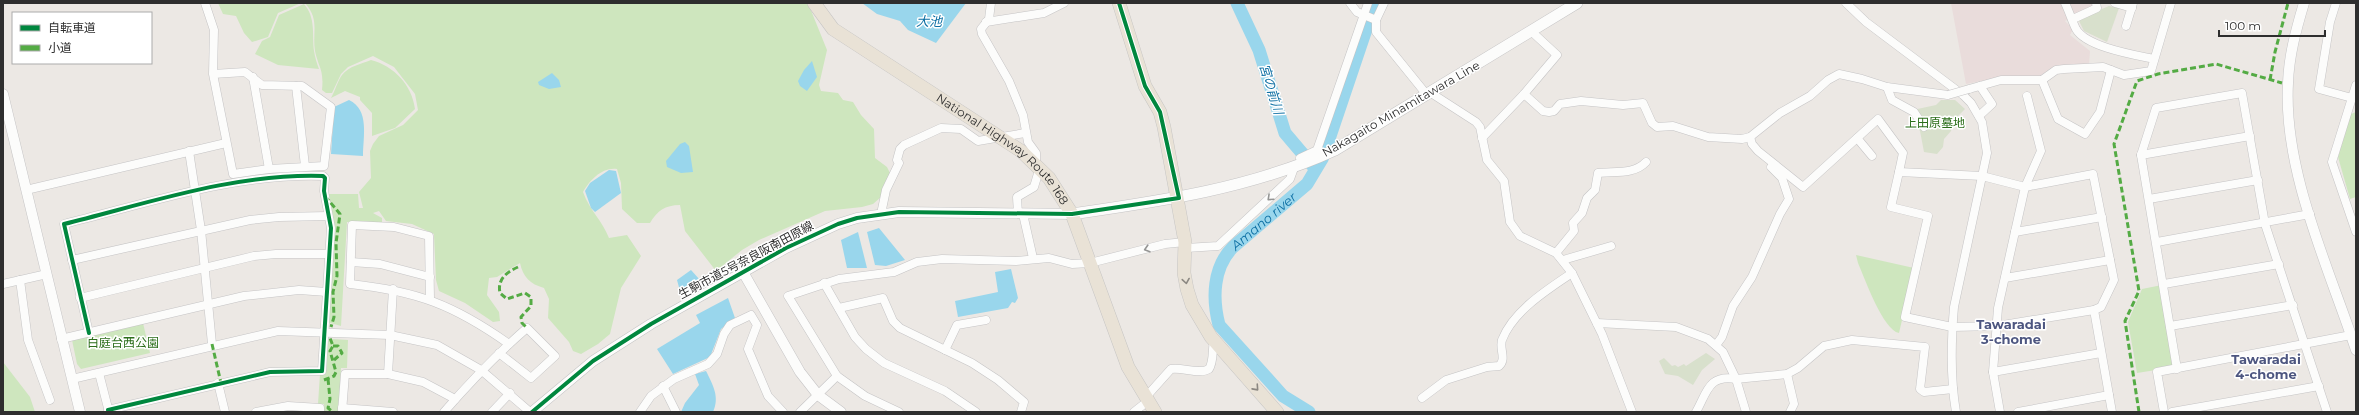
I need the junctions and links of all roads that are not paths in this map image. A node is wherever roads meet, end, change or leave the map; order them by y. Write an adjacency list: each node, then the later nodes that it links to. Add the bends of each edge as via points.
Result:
1 (205, 3): 26 (street, via 214,30)
2 (814, 3): 43 (highway, National Highway Route 168, via 833,29 848,40)
3 (990, 3): 21 (street)
4 (1064, 3): 21 (street, via 1044,13)
5 (1119, 3): 63 (highway, via 1145,86 1160,112)
6 (1350, 3): 18 (street)
7 (1368, 3): 18 (street)
8 (1384, 3): 20 (street)
9 (1577, 3): 23 (main road, Nakagaito Minamitawara Line)
10 (1846, 3): 39 (street, via 1866,22 1963,95)
11 (2065, 3): 19 (street)
12 (2096, 3): 19 (street, via 2097,8)
13 (2115, 3): 17 (street)
14 (2171, 3): 24 (street)
15 (2304, 3): 68 (street, via 2290,58 2288,116 2299,178)
16 (2336, 3): 37 (street, via 2330,22 2319,89)
17 (2133, 6): 22 (street)
18 (1362, 15): 20 (street); 51 (street, via 1317,150)
19 (2072, 19): 24 (street, via 2077,31 2092,42 2116,51)
20 (1376, 20): 34 (street, via 1376,32)
21 (986, 22): 41 (street, via 981,29 982,34 1009,81 1023,115)
22 (2126, 26)
23 (1530, 31): 34 (main road, Nakagaito Minamitawara Line); 35 (street, via 1557,55)
24 (2154, 59): 25 (street, via 2151,71 2124,74)
25 (2111, 70): 28 (street, via 2103,67 2056,70); 28 (street, via 2100,112 2085,134 2058,119)
26 (213, 74): 27 (street, via 245,72); 47 (street)
27 (253, 77): 30 (street, via 262,85); 56 (street)
28 (2042, 80): 31 (street, via 2001,80)
29 (2356, 85): 37 (street)
30 (296, 86): 53 (street); 53 (street, via 302,86 331,107 324,166)
31 (1980, 86): 32 (street, bridge, via 1948,95); 39 (street, via 1992,104)
32 (1887, 87): 40 (street, via 1892,100 1914,112); 46 (street, via 1846,74 1833,76 1810,96 1780,113)
33 (3, 94): 61 (street)
34 (1429, 94): 44 (street, via 1476,122); 51 (main road, Nakagaito Minamitawara Line, via 1335,150)
35 (1524, 94): 44 (street); 46 (street, via 1544,111 1549,112 1554,111 1560,104 1581,101 1623,105 1643,103 1652,123 1657,127 1673,126 1708,137)
36 (2027, 96): 60 (street, via 2041,151)
37 (2352, 98): 38 (street)
38 (2352, 109): 74 (street, via 2332,162)
39 (1979, 116): 58 (street, via 1987,153)
40 (1924, 127)
41 (1025, 133): 43 (street); 54 (street, via 1036,153)
42 (2250, 136): 49 (street); 49 (street, via 2242,93 2156,108); 59 (street)
43 (1001, 138): 54 (highway, National Highway Route 168); 65 (street, via 978,141 961,129 941,128 904,144 897,160 899,163 886,190)
44 (1482, 138): 78 (street, via 1487,160 1504,181 1507,214 1514,230 1520,236)
45 (1857, 138): 46 (street, via 1803,187); 50 (street); 57 (street, via 1878,119 1903,153)
46 (1751, 140): 120 (street, via 1750,146 1753,151 1782,178 1789,199 1752,277 1733,306 1722,337)
47 (226, 144): 48 (street); 56 (street, via 233,174)
48 (189, 152): 61 (street); 62 (street)
49 (2141, 155): 64 (street)
50 (1872, 156)
51 (1304, 160): 55 (main road, Nakagaito Minamitawara Line)
52 (1646, 162): 78 (street, via 1626,172 1598,173 1595,190 1587,198 1582,213 1573,223 1574,231)
53 (304, 166): 56 (street)
54 (1038, 166): 66 (street, via 1036,184 1017,197); 67 (highway, National Highway Route 168, via 1057,189)
55 (1294, 168): 63 (main road, Nakagaito Minamitawara Line, via 1265,178); 76 (street, one-way to 76, via 1290,179 1218,246)
56 (269, 169)
57 (1899, 172): 58 (street); 111 (street, via 1891,207 1928,216 1905,317)
58 (1982, 176): 60 (street); 111 (street)
59 (2258, 180): 64 (street); 71 (street)
60 (2025, 187): 70 (street, via 2094,174); 73 (street)
61 (26, 190): 90 (street)
62 (196, 192): 69 (street, via 266,177 323,176); 72 (street); 81 (street, via 64,224)
63 (1179, 198): 67 (main road, Nakagaito Minamitawara Line); 76 (highway)
64 (2149, 199): 75 (street)
65 (881, 214): 66 (street, 生駒市道5号奈良阪南田原線, via 924,211); 88 (street, 生駒市道5号奈良阪南田原線, via 857,218 819,231)
66 (1020, 214): 67 (street, 生駒市道5号奈良阪南田原線); 80 (street)
67 (1072, 214): 85 (highway, National Highway Route 168)
68 (2310, 214): 71 (street); 115 (street)
69 (328, 216): 72 (street, via 279,217); 79 (street, via 331,228)
70 (2102, 217): 73 (street); 83 (street)
71 (2265, 224): 75 (street); 86 (street)
72 (201, 230): 81 (street); 87 (street)
73 (2015, 232): 92 (street)
74 (2356, 232)
75 (2157, 242): 96 (street)
76 (1186, 245): 85 (street, one-way to 85, via 1165,244); 117 (highway, one-way to 117, via 1184,273 1187,289 1200,319)
77 (1611, 246): 82 (street)
78 (1556, 252): 82 (street)
79 (329, 254): 87 (street, via 269,255); 98 (street)
80 (1034, 258): 85 (street, via 1049,258 1072,264); 94 (street, via 1016,261 942,259 917,262 894,272 869,273)
81 (72, 260): 99 (street)
82 (1563, 260): 89 (street)
83 (2110, 260): 92 (street); 105 (street, via 2114,280 2102,307)
84 (351, 262): 91 (street, via 380,264); 91 (street, via 352,225 394,227 429,236); 97 (street, via 350,284)
85 (1090, 262): 145 (highway, National Highway Route 168, via 1128,367)
86 (2279, 264): 96 (street); 102 (street)
87 (205, 266): 99 (street); 101 (street)
88 (743, 272): 103 (street); 155 (street, 生駒市道5号奈良阪南田原線, via 708,290 593,361)
89 (1572, 273): 108 (street); 142 (street, via 1542,293 1522,312 1501,341 1503,360 1499,366 1487,367 1446,380)
90 (47, 274): 93 (street); 116 (street)
91 (430, 277): 100 (street)
92 (2005, 278): 109 (street)
93 (20, 280): 95 (street); 144 (street, via 29,345)
94 (824, 283): 104 (street); 132 (street, via 788,296)
95 (3, 284)
96 (2164, 284): 110 (street)
97 (393, 289): 100 (street); 114 (street)
98 (327, 292): 101 (street, via 272,292); 112 (street)
99 (80, 298): 113 (street)
100 (430, 299): 119 (street, via 475,320)
101 (209, 304): 113 (street); 118 (street)
102 (2292, 305): 110 (street); 121 (street)
103 (762, 308): 106 (street); 140 (street, via 800,372)
104 (839, 308): 122 (street, via 883,298 893,321 900,328); 162 (street, via 855,337 884,363 945,391)
105 (2094, 310): 109 (street); 125 (street)
106 (751, 315): 136 (street, via 730,325 716,354 708,364); 158 (street, via 757,325 748,349 768,396)
107 (986, 320): 122 (street, via 957,326)
108 (1597, 323): 120 (street, via 1676,327 1708,339); 166 (street)
109 (1997, 326): 111 (street); 128 (street)
110 (2170, 326): 126 (street)
111 (1952, 327): 138 (street)
112 (324, 331): 114 (street); 118 (street, via 278,331); 135 (street, via 322,371 270,372)
113 (89, 333): 116 (street)
114 (390, 335): 127 (street, via 437,345); 130 (street)
115 (2351, 335): 121 (street); 123 (street)
116 (62, 339): 133 (street)
117 (1214, 341): 145 (street, via 1210,369 1171,369); 165 (highway, one-way to 165)
118 (212, 344): 129 (street)
119 (509, 344): 124 (street); 124 (street, via 530,328 555,359 531,378)
120 (1716, 345): 134 (street, via 1723,352)
121 (2306, 345): 126 (street); 137 (street)
122 (945, 350): 163 (street, via 998,380 1024,402)
123 (2356, 350)
124 (499, 353): 127 (street)
125 (2102, 353): 128 (street); 141 (street)
126 (2177, 369): 174 (street, via 2157,372)
127 (481, 370): 139 (street); 143 (street)
128 (1993, 372): 171 (street)
129 (99, 373): 133 (street); 147 (street)
130 (388, 374): 143 (street, via 423,382); 146 (street, via 345,374)
131 (1787, 374): 134 (street); 138 (street, via 1824,346 1852,340 1887,342 1924,347 1920,389 1924,392); 169 (street, via 1794,404)
132 (837, 376): 140 (street); 161 (street, via 865,396)
133 (72, 379): 148 (street)
134 (1736, 379): 167 (street, via 1729,378 1712,383); 168 (street)
135 (218, 383): 147 (street); 149 (street)
136 (663, 386): 156 (street, via 651,396); 157 (street)
137 (2319, 386): 175 (street); 176 (street)
138 (1953, 389): 170 (street)
139 (510, 393): 154 (street); 155 (street)
140 (818, 395): 159 (street); 160 (street)
141 (2109, 395): 172 (street); 173 (street)
142 (1422, 398)
143 (455, 399): 153 (street)
144 (50, 400)
145 (1149, 404): 164 (street)
146 (342, 410): 152 (street)
147 (109, 411)
148 (80, 412)
149 (225, 412)
150 (256, 412): 151 (street, via 288,406 320,408)
151 (320, 412)
152 (393, 412)
153 (444, 412)
154 (492, 412)
155 (531, 412)
156 (640, 412)
157 (676, 412)
158 (783, 412)
159 (800, 412)
160 (841, 412)
161 (899, 412)
162 (976, 412)
163 (1021, 412)
164 (1134, 412)
165 (1277, 412)
166 (1632, 412)
167 (1696, 412)
168 (1746, 412)
169 (1790, 412)
170 (1956, 412)
171 (2000, 412)
172 (2018, 412)
173 (2112, 412)
174 (2164, 412)
175 (2172, 412)
176 (2327, 412)

